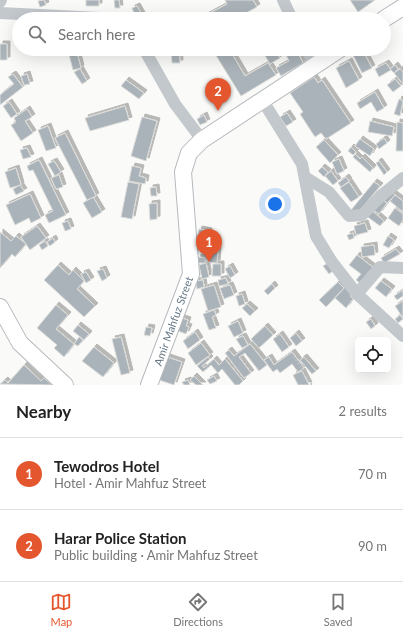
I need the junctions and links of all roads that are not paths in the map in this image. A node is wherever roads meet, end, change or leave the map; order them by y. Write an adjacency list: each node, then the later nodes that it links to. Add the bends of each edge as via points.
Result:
1 (283, 0): 3 (street)
2 (403, 7): 6 (main road)
3 (289, 12)
4 (0, 13): 5 (street)
5 (12, 14)
6 (391, 15)
7 (148, 56): 12 (street, via 175,104)
8 (310, 56): 10 (street)
9 (330, 56): 10 (main road, Amir Mahfuz Street)
10 (315, 66): 11 (main road, Amir Mahfuz Street)
11 (263, 101): 12 (main road, Amir Mahfuz Street); 13 (street, via 302,164)
12 (202, 140): 22 (main road, Amir Mahfuz Street, via 189,153 183,172 191,274)
13 (305, 177): 14 (street, via 329,192 349,216 362,215 382,194); 16 (street, via 316,236)
14 (402, 180)
15 (403, 268): 16 (street, via 380,267)
16 (357, 294): 19 (street)
17 (0, 307): 20 (main road)
18 (0, 334): 20 (main road)
19 (403, 336)
20 (20, 342): 21 (main road)
21 (65, 385)
22 (149, 385)

